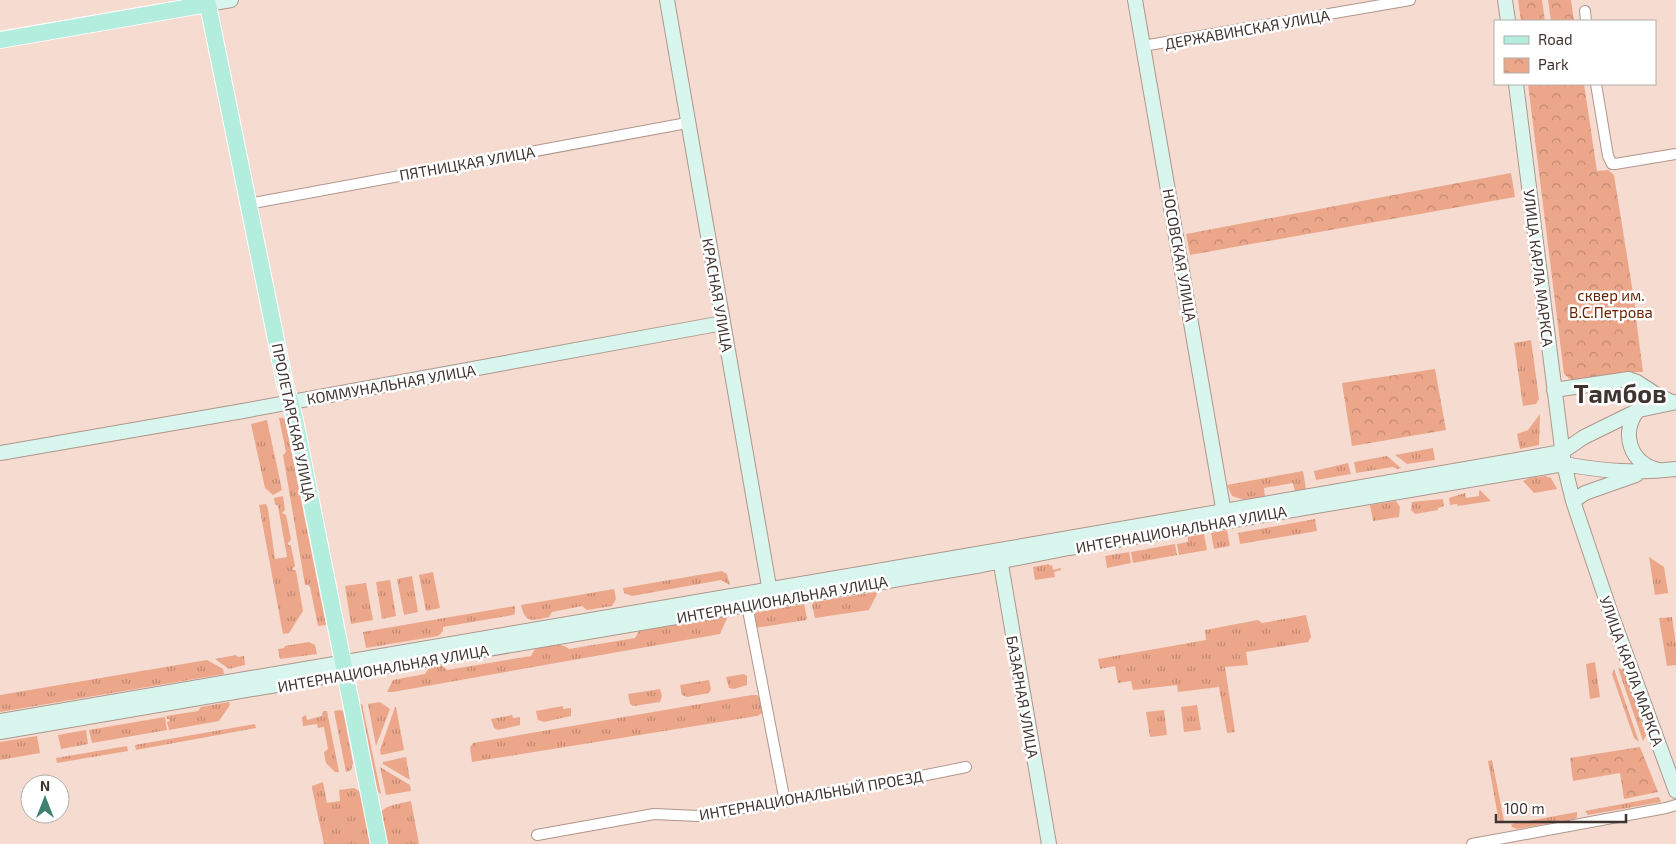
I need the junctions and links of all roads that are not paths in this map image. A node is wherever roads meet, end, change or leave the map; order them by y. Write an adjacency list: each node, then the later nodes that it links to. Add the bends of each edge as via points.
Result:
1 (158, 0): 8 (main road)
2 (231, 0): 7 (main road)
3 (667, 0): 14 (main road, КРАСНАЯ УЛИЦА)
4 (1135, 0): 11 (main road, НОСОВСКАЯ УЛИЦА)
5 (1410, 0): 11 (street, ДЕРЖАВИНСКАЯ УЛИЦА)
6 (1505, 0): 9 (main road)
7 (207, 2): 8 (main road); 16 (main road, ПРОЛЕТАРСКАЯ УЛИЦА)
8 (146, 15): 10 (main road)
9 (1508, 20)
10 (0, 40)
11 (1143, 46): 28 (main road, НОСОВСКАЯ УЛИЦА)
12 (1516, 85): 18 (main road, УЛИЦА КАРЛА МАРКСА)
13 (1596, 85): 15 (street, via 1608,159 1612,164)
14 (687, 122): 16 (street, ПЯТНИЦКАЯ УЛИЦА); 17 (main road, КРАСНАЯ УЛИЦА)
15 (1676, 154)
16 (248, 204): 19 (main road, ПРОЛЕТАРСКАЯ УЛИЦА, via 285,384)
17 (723, 323): 19 (main road, КОММУНАЛЬНАЯ УЛИЦА); 30 (main road, КРАСНАЯ УЛИЦА)
18 (1554, 390): 20 (main road, via 1629,379 1656,396); 23 (main road, УЛИЦА КАРЛА МАРКСА)
19 (292, 402): 22 (main road, КОММУНАЛЬНАЯ УЛИЦА); 32 (main road, ПРОЛЕТАРСКАЯ УЛИЦА)
20 (1674, 402): 21 (main road, ИНТЕРНАЦИОНАЛЬНАЯ УЛИЦА)
21 (1639, 410): 23 (main road, ИНТЕРНАЦИОНАЛЬНАЯ УЛИЦА, via 1579,440); 25 (main road, via 1630,423 1630,447 1645,465)
22 (0, 454)
23 (1563, 458): 26 (main road, ИНТЕРНАЦИОНАЛЬНАЯ УЛИЦА, via 1590,470); 27 (main road, УЛИЦА КАРЛА МАРКСА); 28 (main road, ИНТЕРНАЦИОНАЛЬНАЯ УЛИЦА)
24 (1676, 469): 25 (main road, ИНТЕРНАЦИОНАЛЬНАЯ УЛИЦА)
25 (1660, 471): 26 (main road, ИНТЕРНАЦИОНАЛЬНАЯ УЛИЦА)
26 (1642, 472): 27 (main road, via 1585,492)
27 (1573, 501): 36 (main road, УЛИЦА КАРЛА МАРКСА, via 1626,660)
28 (1225, 517): 29 (main road, ИНТЕРНАЦИОНАЛЬНАЯ УЛИЦА)
29 (1000, 556): 30 (main road, ИНТЕРНАЦИОНАЛЬНАЯ УЛИЦА); 41 (main road, БАЗАРНАЯ УЛИЦА)
30 (770, 595): 31 (main road, ИНТЕРНАЦИОНАЛЬНАЯ УЛИЦА); 32 (main road, ИНТЕРНАЦИОНАЛЬНАЯ УЛИЦА)
31 (747, 604): 32 (main road, ИНТЕРНАЦИОНАЛЬНАЯ УЛИЦА); 37 (street)
32 (344, 668): 33 (main road, ИНТЕРНАЦИОНАЛЬНАЯ УЛИЦА); 34 (main road, ИНТЕРНАЦИОНАЛЬНАЯ УЛИЦА); 40 (main road, ПРОЛЕТАРСКАЯ УЛИЦА)
33 (0, 721)
34 (0, 732)
35 (966, 767): 37 (street, ИНТЕРНАЦИОНАЛЬНЫЙ ПРОЕЗД)
36 (1676, 791)
37 (785, 802): 39 (street, ИНТЕРНАЦИОНАЛЬНЫЙ ПРОЕЗД, via 698,816 654,814)
38 (1676, 805): 42 (street)
39 (537, 835)
40 (379, 844)
41 (1049, 844)
42 (1472, 844)

